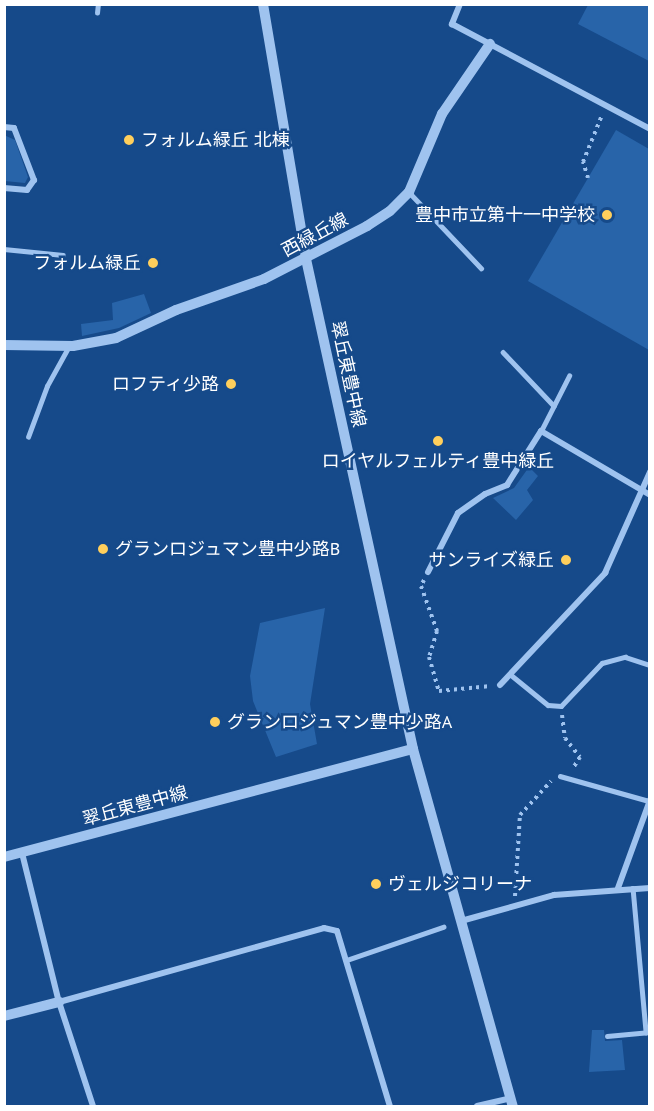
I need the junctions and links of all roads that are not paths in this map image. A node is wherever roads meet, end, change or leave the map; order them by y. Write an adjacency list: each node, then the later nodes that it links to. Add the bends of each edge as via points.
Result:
1 (98, 4): 4 (lane)
2 (263, 4): 12 (street, 翠丘東豊中線)
3 (460, 4): 5 (street, via 452,24)
4 (97, 13)
5 (490, 44): 7 (street); 9 (street, 西緑丘線, via 442,114)
6 (4, 127): 8 (street, via 14,128 34,180 27,190)
7 (650, 129)
8 (4, 188)
9 (409, 192): 12 (street, 西緑丘線, via 390,211); 13 (lane)
10 (4, 249): 11 (lane)
11 (63, 255)
12 (306, 259): 15 (street, 西緑丘線, via 116,338); 28 (street, 翠丘東豊中線)
13 (481, 268)
14 (4, 345): 15 (street, 西緑丘線)
15 (69, 346): 20 (lane, via 47,386)
16 (503, 352): 18 (lane)
17 (569, 376): 18 (lane)
18 (554, 405): 19 (lane)
19 (541, 431): 22 (street); 24 (street, via 507,485 485,494 458,513)
20 (28, 437)
21 (650, 472): 22 (street)
22 (642, 491): 23 (street); 26 (street, via 605,573)
23 (650, 495)
24 (428, 573)
25 (650, 665): 26 (lane, via 625,657 602,663 561,706 548,705)
26 (510, 674): 27 (street)
27 (500, 685)
28 (413, 749): 31 (street, 翠丘東豊中線); 36 (street, 翠丘東豊中線)
29 (560, 776): 30 (lane)
30 (649, 800): 33 (street)
31 (22, 853): 32 (street, 翠丘東豊中線); 39 (street)
32 (4, 857)
33 (618, 888): 34 (street); 36 (street, via 554,895)
34 (633, 888): 35 (street); 41 (lane)
35 (650, 888)
36 (461, 921): 43 (street, 翠丘東豊中線)
37 (443, 927): 38 (lane)
38 (347, 960): 39 (street, via 337,932 324,928); 45 (street)
39 (59, 1002): 40 (street); 44 (street)
40 (4, 1016)
41 (648, 1032): 42 (lane)
42 (607, 1036)
43 (512, 1102): 46 (street)
44 (93, 1107)
45 (390, 1107)
46 (477, 1107)

